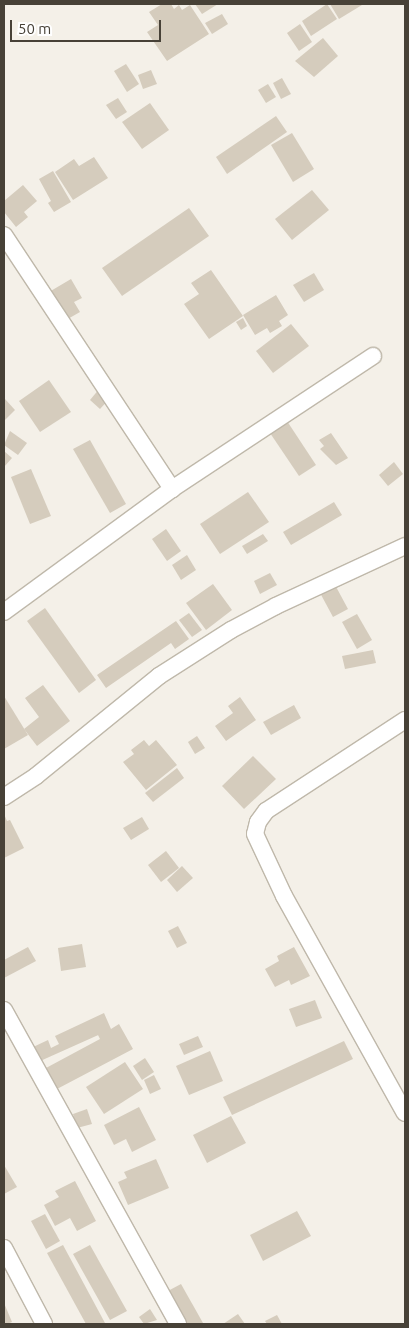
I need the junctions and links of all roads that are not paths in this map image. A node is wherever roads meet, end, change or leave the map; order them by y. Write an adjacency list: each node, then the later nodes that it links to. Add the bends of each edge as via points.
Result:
1 (4, 235): 3 (street)
2 (373, 356): 3 (street)
3 (172, 489): 5 (street)
4 (405, 546): 7 (street, via 231,630 159,676 36,776)
5 (4, 612)
6 (405, 720): 9 (street, via 266,811 255,834 284,896)
7 (4, 797)
8 (4, 1010): 12 (street)
9 (405, 1113)
10 (4, 1248): 11 (street)
11 (44, 1324)
12 (178, 1324)

